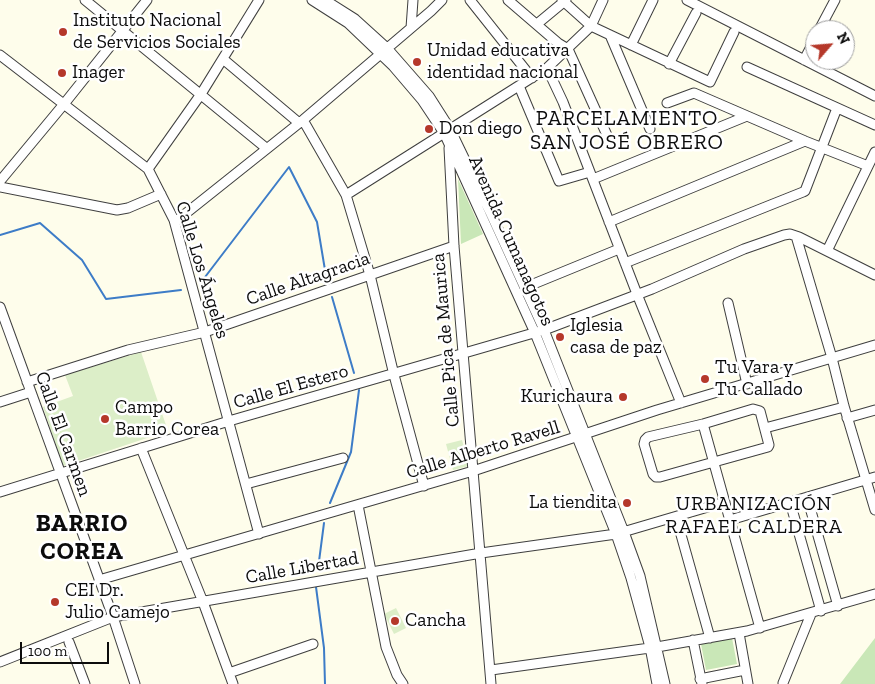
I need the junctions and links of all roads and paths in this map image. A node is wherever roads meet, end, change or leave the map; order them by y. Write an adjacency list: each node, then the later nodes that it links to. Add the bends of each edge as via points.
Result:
1 (86, 0): 21 (street)
2 (148, 0): 21 (street)
3 (259, 0): 28 (street)
4 (312, 0): 26 (street, Avenida Cumanagotos)
5 (325, 0): 26 (street, Avenida Cumanagotos, via 355,19)
6 (405, 0): 15 (street)
7 (442, 0): 20 (street)
8 (470, 0): 33 (street)
9 (508, 0): 18 (street)
10 (602, 0): 19 (street)
11 (653, 0): 24 (street)
12 (687, 0): 29 (street)
13 (834, 0): 17 (street)
14 (564, 1): 18 (street); 19 (street)
15 (413, 5): 20 (street)
16 (696, 13): 30 (street)
17 (824, 20)
18 (537, 24): 25 (street)
19 (591, 26): 23 (street); 25 (street)
20 (411, 28): 26 (street)
21 (123, 31): 35 (street); 38 (street)
22 (734, 32): 30 (street, via 710,82)
23 (610, 35): 24 (street); 43 (street)
24 (631, 45): 30 (street)
25 (568, 49): 32 (street); 47 (street)
26 (384, 51): 41 (street); 44 (street, Avenida Cumanagotos)
27 (0, 56): 38 (street, Calle Los Ángeles)
28 (223, 59): 35 (street); 41 (street)
29 (804, 60): 36 (street)
30 (669, 64)
31 (746, 67): 39 (street)
32 (547, 68): 33 (street); 53 (street)
33 (532, 78): 34 (street)
34 (519, 86): 44 (street); 53 (street, via 559,182)
35 (200, 94): 48 (street); 52 (street)
36 (875, 96)
37 (667, 103): 40 (street, via 694,92)
38 (64, 104): 52 (street, Calle Los Ángeles); 54 (street)
39 (837, 108): 42 (street); 49 (street)
40 (747, 116): 45 (street); 53 (street)
41 (301, 121): 48 (street); 57 (street)
42 (875, 125)
43 (650, 129)
44 (447, 131): 46 (street, Avenida Cumanagotos); 57 (street); 67 (street, Avenida Cumanagotos)
45 (805, 141): 49 (street); 59 (street)
46 (449, 143): 61 (street, Calle Pica de Maurica); 71 (street, Avenida Cumanagotos)
47 (612, 144)
48 (266, 148): 58 (street)
49 (821, 148): 51 (street); 64 (street, via 803,192)
50 (875, 152): 51 (street)
51 (868, 166): 63 (street)
52 (148, 169): 56 (street, Calle Los Ángeles)
53 (591, 176): 59 (street)
54 (0, 180)
55 (0, 187): 56 (street, via 117,210)
56 (161, 194): 58 (street, Calle Los Ángeles)
57 (346, 195): 66 (street)
58 (175, 222): 72 (street, Calle Los Ángeles)
59 (609, 222): 62 (street)
60 (796, 236): 63 (street); 68 (street, Calle El Estero, via 790,234 768,240); 75 (street)
61 (454, 246): 66 (street, Calle Altagracia); 74 (street, Calle Pica de Maurica)
62 (619, 249): 64 (street); 67 (street)
63 (827, 251): 65 (street)
64 (625, 263): 68 (street)
65 (875, 275)
66 (370, 276): 72 (street, Calle Altagracia); 76 (street)
67 (526, 288): 71 (street, Avenida Cumanagotos)
68 (637, 294): 71 (street, Calle El Estero); 80 (street)
69 (728, 302): 77 (street)
70 (0, 307): 78 (street, Calle El Carmen)
71 (540, 331): 74 (street, Calle El Estero); 87 (street, Avenida Cumanagotos)
72 (205, 332): 78 (street, Calle Altagracia, via 128,350); 84 (street, Calle Los Ángeles)
73 (875, 345): 75 (street, Calle Alberto Ravell)
74 (463, 353): 76 (street, Calle El Estero); 91 (street, Calle Pica de Maurica)
75 (832, 358): 77 (street, Calle Alberto Ravell); 81 (street)
76 (394, 374): 84 (street, Calle El Estero); 96 (street)
77 (747, 384): 80 (street, Calle Alberto Ravell)
78 (29, 387): 79 (street, Calle Altagracia); 92 (street, Calle El Carmen)
79 (0, 402)
80 (681, 403): 87 (street, Calle Alberto Ravell)
81 (844, 407): 83 (street); 86 (street)
82 (875, 410): 83 (street)
83 (848, 418): 94 (street)
84 (230, 421): 88 (street, Calle El Estero); 95 (street, Calle Los Ángeles)
85 (703, 424): 86 (street, via 756,409 760,411); 90 (street); 90 (street, via 648,436 644,444 656,477)
86 (765, 428): 90 (street, via 768,447)
87 (581, 436): 91 (street, Calle Alberto Ravell); 105 (street, Avenida Cumanagotos)
88 (141, 448): 92 (street, Calle El Estero); 108 (street)
89 (342, 458): 95 (street)
90 (714, 462): 99 (street)
91 (473, 472): 96 (street, Calle Alberto Ravell); 107 (street, Calle Pica de Maurica)
92 (60, 474): 97 (street, Calle El Estero); 110 (street, Calle El Carmen)
93 (875, 476): 94 (street)
94 (865, 480): 98 (street); 102 (street)
95 (246, 484): 106 (street, Calle Los Ángeles)
96 (424, 486): 101 (street, Calle Alberto Ravell)
97 (0, 492)
98 (806, 497): 100 (street); 113 (street)
99 (725, 502): 103 (street, Calle Libertad); 104 (street)
100 (790, 502): 104 (street); 114 (street)
101 (358, 505): 106 (street, Calle Alberto Ravell); 109 (street)
102 (875, 510)
103 (676, 517): 105 (street, Calle Libertad); 119 (street)
104 (730, 520): 117 (street)
105 (620, 533): 107 (street, Calle Libertad); 123 (street, Avenida Cumanagotos, via 640,576)
106 (259, 534): 108 (street, Calle Alberto Ravell)
107 (481, 553): 109 (street, Calle Libertad); 125 (street, Calle Pica de Maurica)
108 (184, 556): 110 (street, Calle Alberto Ravell); 112 (street)
109 (372, 572): 112 (street, Calle Libertad); 133 (street, via 386,647)
110 (99, 580): 116 (street, Calle El Carmen)
111 (875, 594): 113 (street)
112 (203, 602): 116 (street, Calle Libertad); 127 (street)
113 (838, 606): 114 (street)
114 (821, 611): 115 (street)
115 (811, 614): 117 (street); 130 (street)
116 (113, 617): 124 (street, Calle Libertad); 131 (street, Calle El Carmen)
117 (760, 628): 118 (street)
118 (739, 633): 119 (street); 126 (street)
119 (710, 638): 120 (street)
120 (693, 640): 123 (street); 128 (street)
121 (69, 642): 129 (street)
122 (313, 644): 127 (street)
123 (653, 647): 125 (street); 135 (street, Avenida Cumanagotos); 136 (street, Avenida Cumanagotos)
124 (0, 662)
125 (491, 670): 134 (street, Calle Pica de Maurica)
126 (745, 670): 128 (street); 137 (street)
127 (229, 673): 132 (street)
128 (701, 681)
129 (82, 683)
130 (783, 683)
131 (135, 684)
132 (233, 684)
133 (403, 684)
134 (491, 684)
135 (657, 684)
136 (665, 684)
137 (748, 684)

